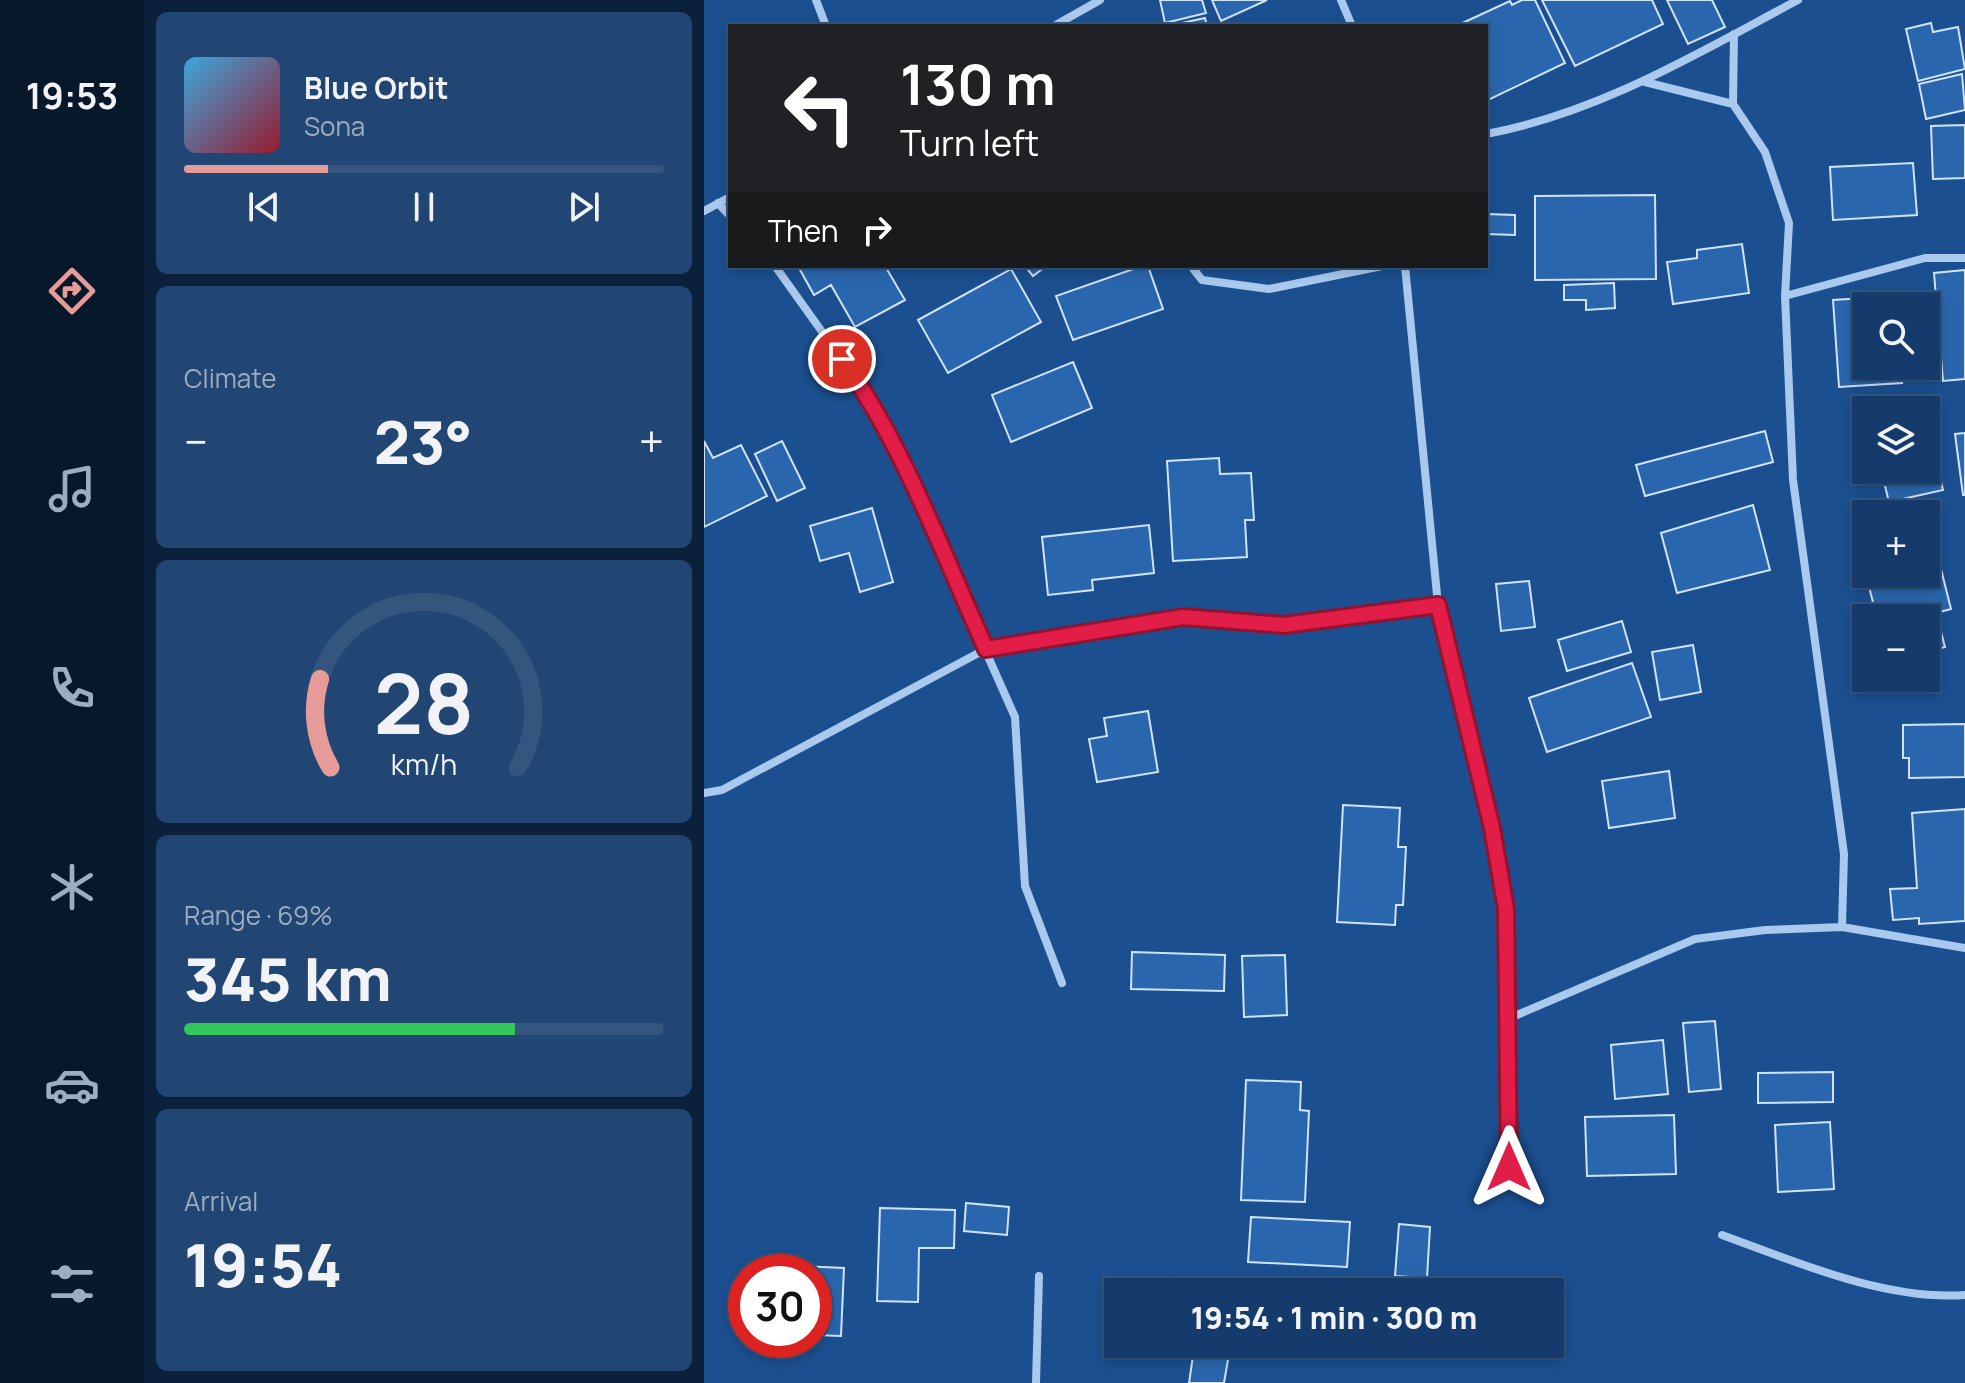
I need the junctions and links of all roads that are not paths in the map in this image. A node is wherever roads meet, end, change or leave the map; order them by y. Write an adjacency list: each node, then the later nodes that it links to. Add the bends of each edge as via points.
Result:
1 (816, 0): 5 (street)
2 (1100, 0): 6 (street)
3 (1341, 0): 7 (street)
4 (1798, 0): 8 (street)
5 (825, 24)
6 (1058, 24)
7 (1351, 24)
8 (1734, 34): 9 (street); 10 (street)
9 (1645, 82): 10 (street); 11 (street, via 1531,126)
10 (1733, 104): 21 (street, via 1765,152 1789,223)
11 (1488, 134)
12 (728, 198): 13 (street)
13 (718, 203): 14 (street); 15 (street)
14 (704, 211)
15 (728, 214)
16 (1965, 258): 21 (street, via 1925,258)
17 (776, 268): 23 (street, via 858,382 909,479)
18 (1193, 268): 19 (street, via 1202,280 1269,289)
19 (1372, 268)
20 (1405, 268): 22 (street)
21 (1785, 296): 25 (street, via 1793,480 1844,854)
22 (1438, 605): 23 (street, via 1284,625 1183,617); 28 (street, via 1492,828 1506,909)
23 (986, 649): 24 (street, via 722,790); 27 (street, via 1015,717 1025,886)
24 (704, 793)
25 (1842, 927): 26 (street); 28 (street, via 1695,939)
26 (1965, 948)
27 (1062, 983)
28 (1510, 1018): 29 (street)
29 (1509, 1167)
30 (1722, 1235): 32 (street, via 1826,1273 1936,1297)
31 (1039, 1276): 33 (street)
32 (1965, 1295)
33 (1036, 1383)

